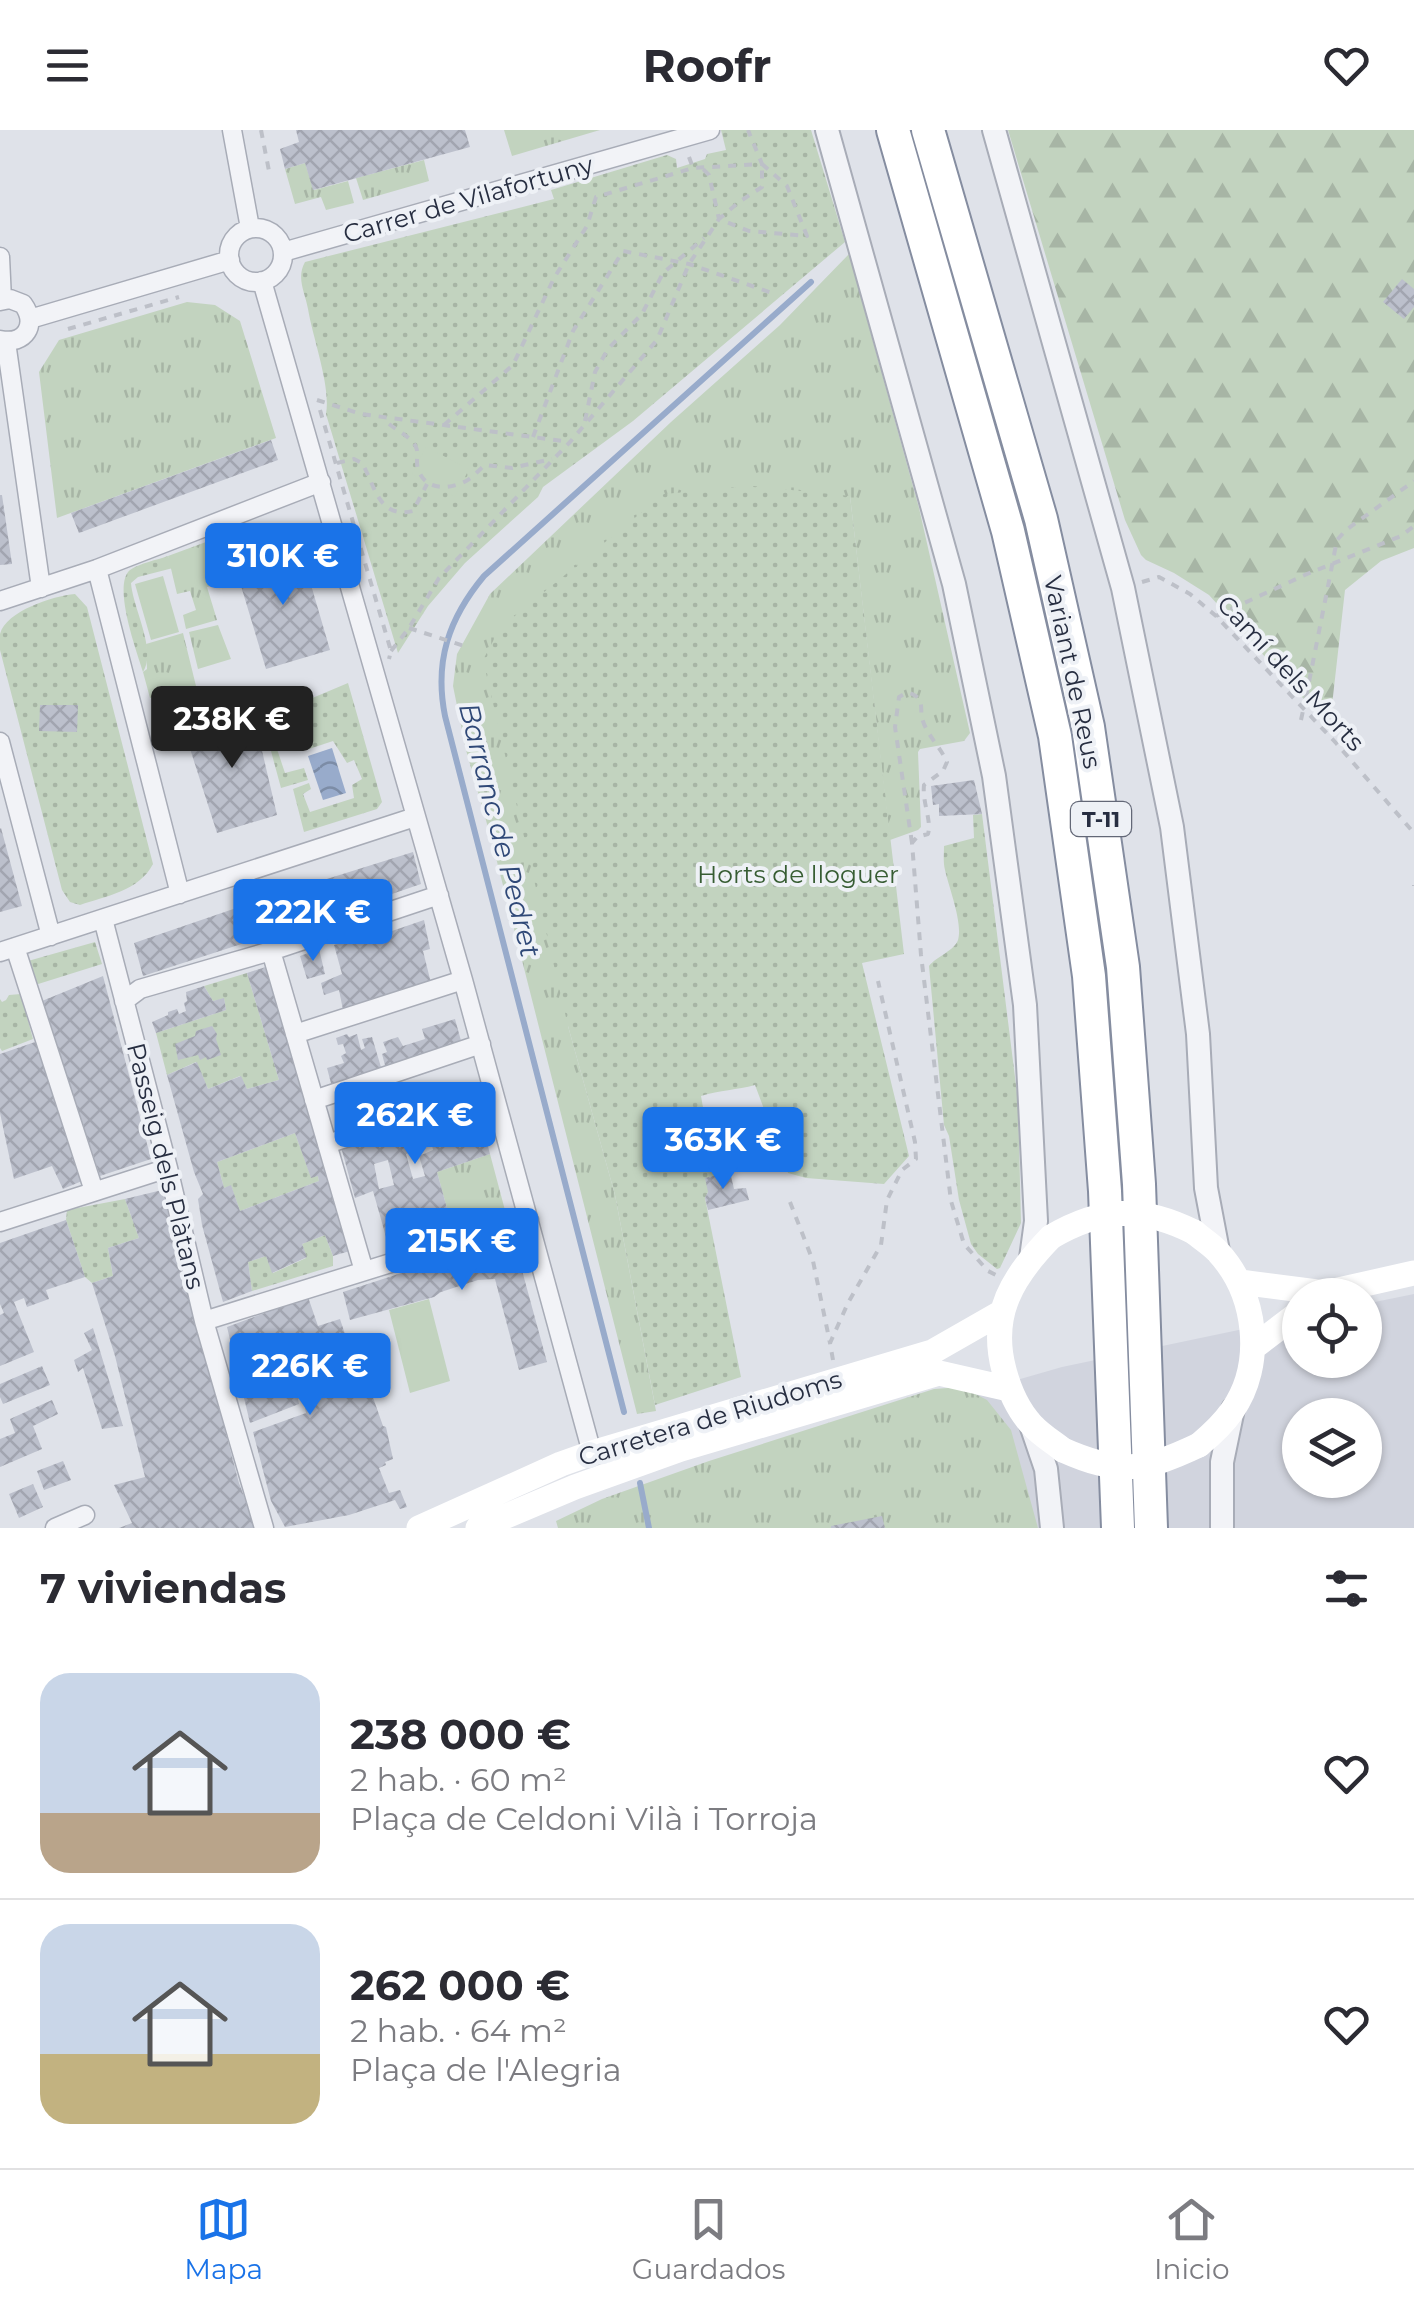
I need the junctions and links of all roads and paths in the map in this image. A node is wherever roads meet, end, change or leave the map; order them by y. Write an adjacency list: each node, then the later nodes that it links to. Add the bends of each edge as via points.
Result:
1 (232, 130): 14 (street)
2 (261, 130): 12 (path)
3 (710, 130): 9 (street, Carrer de Vilafortuny)
4 (748, 130): 11 (path)
5 (827, 130): 73 (street, via 954,584 994,776 1025,1005 1036,1221)
6 (893, 130): 96 (highway, Variant de Reus / T-11, via 1008,531 1054,736 1088,976 1105,1191)
7 (928, 130): 97 (highway, Variant de Reus / T-11, via 1040,519 1088,726 1123,967 1139,1184)
8 (994, 130): 42 (street)
9 (681, 134): 10 (street); 16 (street, Carrer de Vilafortuny)
10 (694, 164): 11 (path); 13 (path, via 709,176); 30 (path, via 596,198 513,365)
11 (762, 164): 13 (path, via 762,188); 13 (path, via 788,186 806,236 749,231)
12 (268, 172)
13 (718, 219): 15 (path)
14 (250, 228): 16 (street, via 275,236); 18 (street, via 231,244)
15 (708, 234): 19 (path); 20 (path)
16 (283, 252): 21 (street, via 280,267)
17 (0, 258): 24 (street)
18 (230, 260): 21 (street, via 238,275); 25 (street)
19 (674, 261): 20 (path); 31 (path, via 642,314 601,360); 32 (path, via 623,252 573,331)
20 (689, 264): 22 (path); 31 (path, via 657,340)
21 (262, 281): 37 (street)
22 (775, 294)
23 (179, 298): 26 (path)
24 (1, 300): 25 (street, via 22,304)
25 (30, 319): 27 (street, via 24,336)
26 (68, 329)
27 (3, 341): 41 (street)
28 (317, 400): 30 (path, via 361,414)
29 (389, 424): 38 (path, via 418,450 418,470)
30 (444, 425): 32 (path)
31 (584, 426): 33 (path)
32 (533, 437): 33 (path)
33 (570, 442): 34 (path)
34 (553, 460): 38 (path, via 485,465 454,486); 45 (path, via 439,578)
35 (336, 463): 38 (path, via 362,463 378,497 402,513 413,511)
36 (1414, 481): 48 (path, bridge, via 1338,540)
37 (322, 482): 40 (street); 50 (street)
38 (428, 484)
39 (1414, 528): 44 (path)
40 (97, 569): 41 (street); 53 (street)
41 (41, 588): 43 (street)
42 (1123, 588): 44 (path, Camí dels Morts, via 1158,578); 72 (street, via 1172,827 1198,1034 1206,1188)
43 (0, 602)
44 (1216, 616): 51 (path, Camí dels Morts)
45 (409, 628): 46 (path); 47 (path)
46 (466, 646)
47 (392, 651)
48 (1301, 720)
49 (0, 742): 56 (street)
50 (415, 818): 53 (street); 54 (street)
51 (1414, 833)
52 (912, 843): 52 (path, via 928,834 923,788 947,767 947,759 910,693 898,702 895,727); 78 (path, via 950,1201 964,1244 988,1272)
53 (180, 894): 55 (street)
54 (438, 895): 58 (street); 59 (street)
55 (103, 919): 56 (street); 61 (street, Passeig dels Plàtans)
56 (51, 936): 57 (street)
57 (8, 950): 68 (street)
58 (271, 950): 61 (street, via 140,989); 62 (street)
59 (463, 980): 62 (street); 63 (street)
60 (878, 982): 83 (path, via 916,1159 902,1170 887,1200 881,1245)
61 (124, 1001): 67 (street, Passeig dels Plàtans)
62 (295, 1034): 65 (street)
63 (481, 1044): 64 (street); 65 (street)
64 (494, 1091): 66 (street); 70 (street)
65 (314, 1100): 66 (street)
66 (327, 1144): 74 (street)
67 (168, 1168): 68 (street); 81 (street, Passeig dels Plàtans)
68 (94, 1191): 71 (street)
69 (790, 1202): 83 (path, via 813,1262)
70 (528, 1220): 74 (street); 89 (street)
71 (0, 1222)
72 (1218, 1251): 73 (main road, bridge, via 1169,1220 1120,1212 1090,1218); 77 (main road)
73 (1030, 1258): 78 (main road)
74 (364, 1272): 81 (street)
75 (1410, 1275): 76 (main road)
76 (1382, 1281)
77 (1240, 1282): 79 (main road); 84 (main road)
78 (1014, 1283): 80 (main road)
79 (1282, 1288)
80 (1002, 1312): 85 (main road, Carretera de Riudoms, via 932,1352); 86 (main road, via 1000,1354)
81 (204, 1322): 92 (street, Passeig dels Plàtans)
82 (1282, 1326): 84 (main road)
83 (830, 1343): 85 (path)
84 (1254, 1347): 87 (main road)
85 (836, 1380): 89 (main road, Carretera de Riudoms)
86 (1009, 1389): 88 (main road); 94 (main road, Carretera de Riudoms, via 939,1372 681,1449)
87 (1234, 1410): 88 (main road, bridge, via 1199,1445 1119,1468 1062,1450); 98 (street, via 1222,1462)
88 (1031, 1425): 95 (street, via 1046,1469)
89 (592, 1454): 93 (main road, Carretera de Riudoms)
90 (85, 1515): 91 (street)
91 (55, 1528)
92 (264, 1528)
93 (419, 1528)
94 (478, 1528)
95 (1052, 1528)
96 (1118, 1528)
97 (1151, 1528)
98 (1222, 1528)

